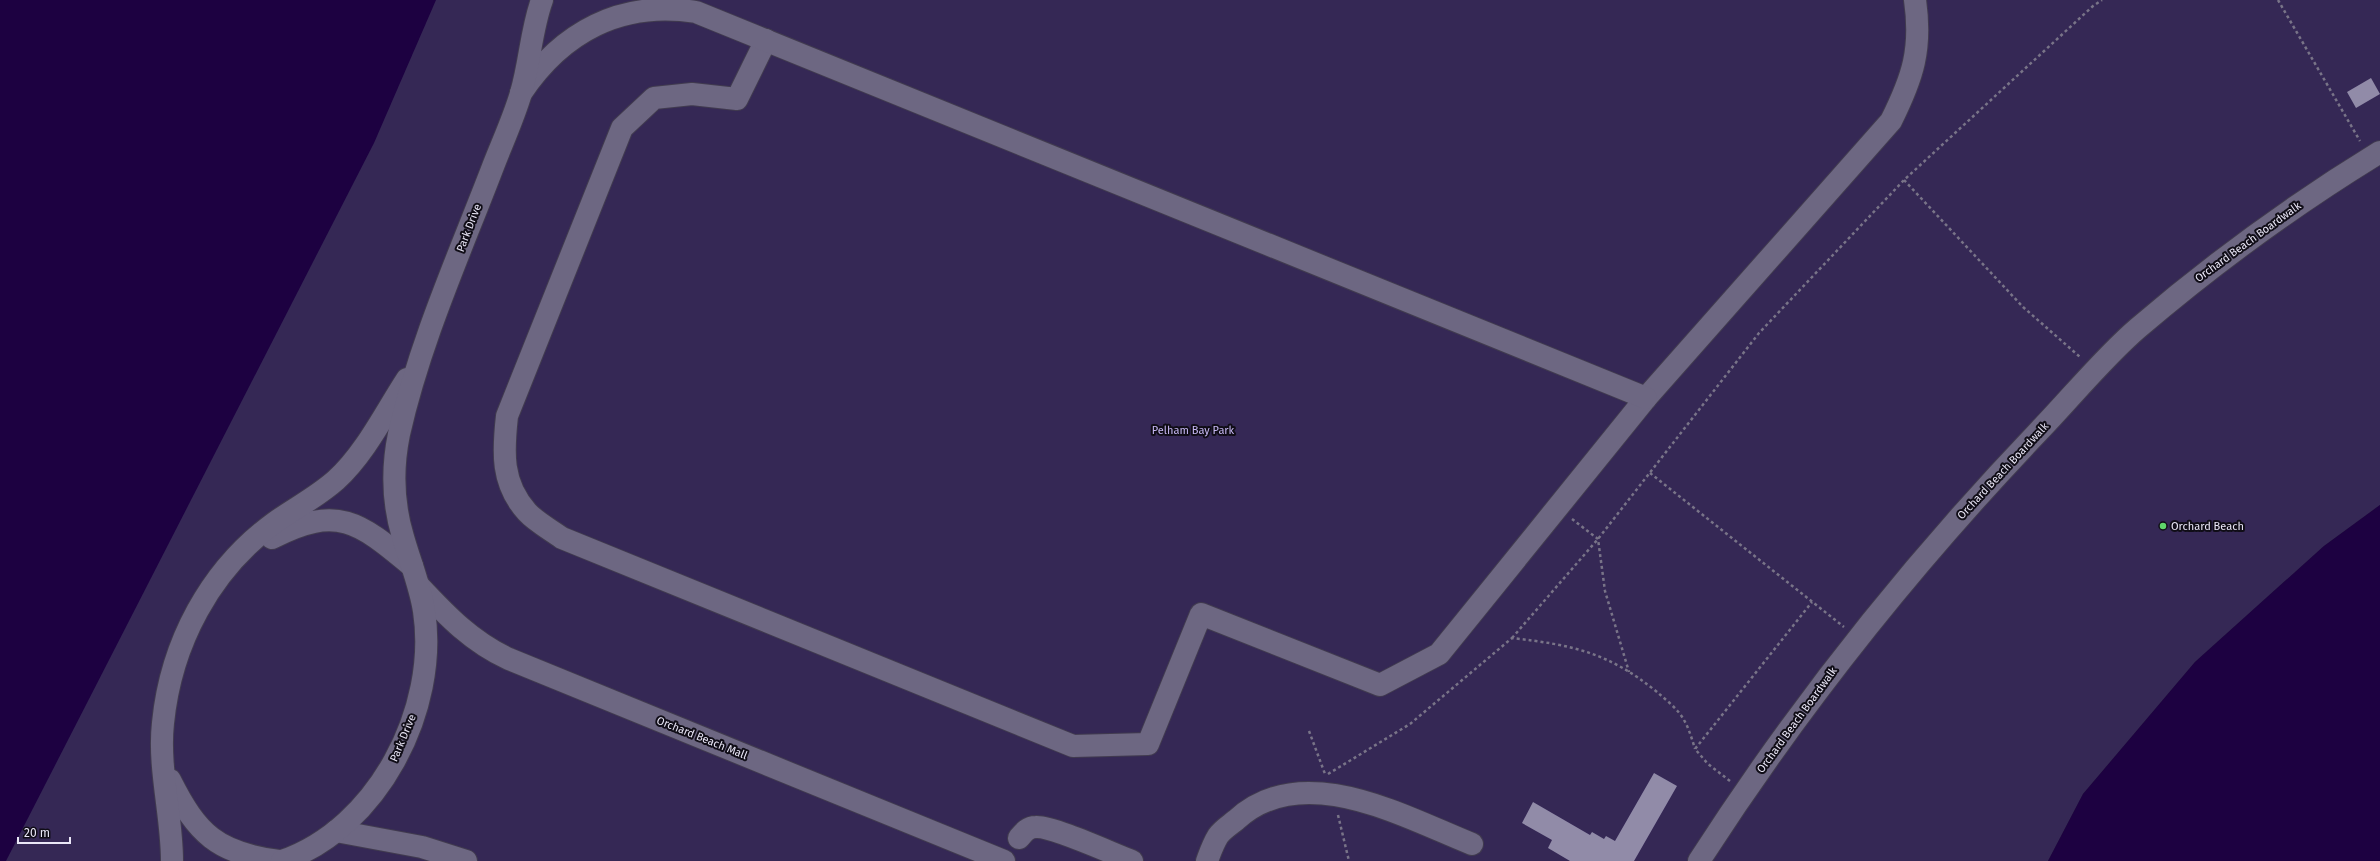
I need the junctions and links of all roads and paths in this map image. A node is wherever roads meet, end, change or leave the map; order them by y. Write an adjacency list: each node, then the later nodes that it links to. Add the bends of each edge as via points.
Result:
1 (542, 0): 6 (street, Park Drive)
2 (1915, 0): 11 (street, via 1918,21 1917,57 1905,94 1891,121)
3 (2102, 0): 8 (path)
4 (2278, 0): 7 (path)
5 (766, 40): 6 (street, Park Drive, via 696,12 670,8 620,12 585,28 550,55 536,70); 11 (street, Park Drive); 11 (street, via 737,99 692,94 654,98 622,128 507,416 503,451 510,486 527,512 562,538 1072,746 1148,744 1201,614 1380,685 1439,654)
6 (521, 93): 9 (street, Park Drive)
7 (2375, 156): 10 (street, Orchard Beach Boardwalk, via 2228,254 2136,330)
8 (1904, 180): 10 (path, via 2023,307); 12 (path, via 1759,333)
9 (418, 362): 15 (street, Park Drive, via 361,450 345,470 321,492 273,524); 16 (street, Park Drive, via 399,434 394,470 397,510)
10 (2096, 371): 20 (street, Orchard Beach Boardwalk, via 1992,481)
11 (1646, 398)
12 (1650, 473): 14 (path); 18 (path)
13 (1568, 516): 14 (path)
14 (1598, 539): 19 (path); 21 (path, via 1605,591)
15 (241, 554): 16 (street, Park Drive, via 310,521 336,520 364,528); 23 (street, Park Drive, via 225,568 210,588 188,628 179,652 166,699 163,724)
16 (412, 566): 17 (street, Park Drive)
17 (419, 586): 26 (street, Park Drive, via 426,628 425,662 412,721 396,757 375,792); 32 (street, Orchard Beach Mall, via 462,631 504,657)
18 (1812, 602): 20 (path); 22 (path)
19 (1512, 638): 21 (path, via 1561,644 1588,651); 24 (path, via 1410,724)
20 (1858, 638): 25 (street, Orchard Beach Boardwalk, via 1796,718)
21 (1629, 672): 22 (path, via 1645,682 1681,714)
22 (1695, 748): 25 (path, via 1708,764)
23 (164, 766): 29 (street, Park Drive); 30 (street, Park Drive, via 182,804 207,835 239,853)
24 (1326, 776)
25 (1743, 794): 35 (street, Orchard Beach Boardwalk)
26 (336, 831): 30 (street, Park Drive, via 312,848); 31 (street, via 422,847)
27 (1019, 838): 33 (street, via 1028,828 1038,826)
28 (1472, 844): 34 (street, via 1375,806 1333,794 1307,792 1277,796 1244,812 1218,835)
29 (172, 861)
30 (280, 861)
31 (466, 861)
32 (1004, 861)
33 (1132, 861)
34 (1207, 861)
35 (1699, 861)

